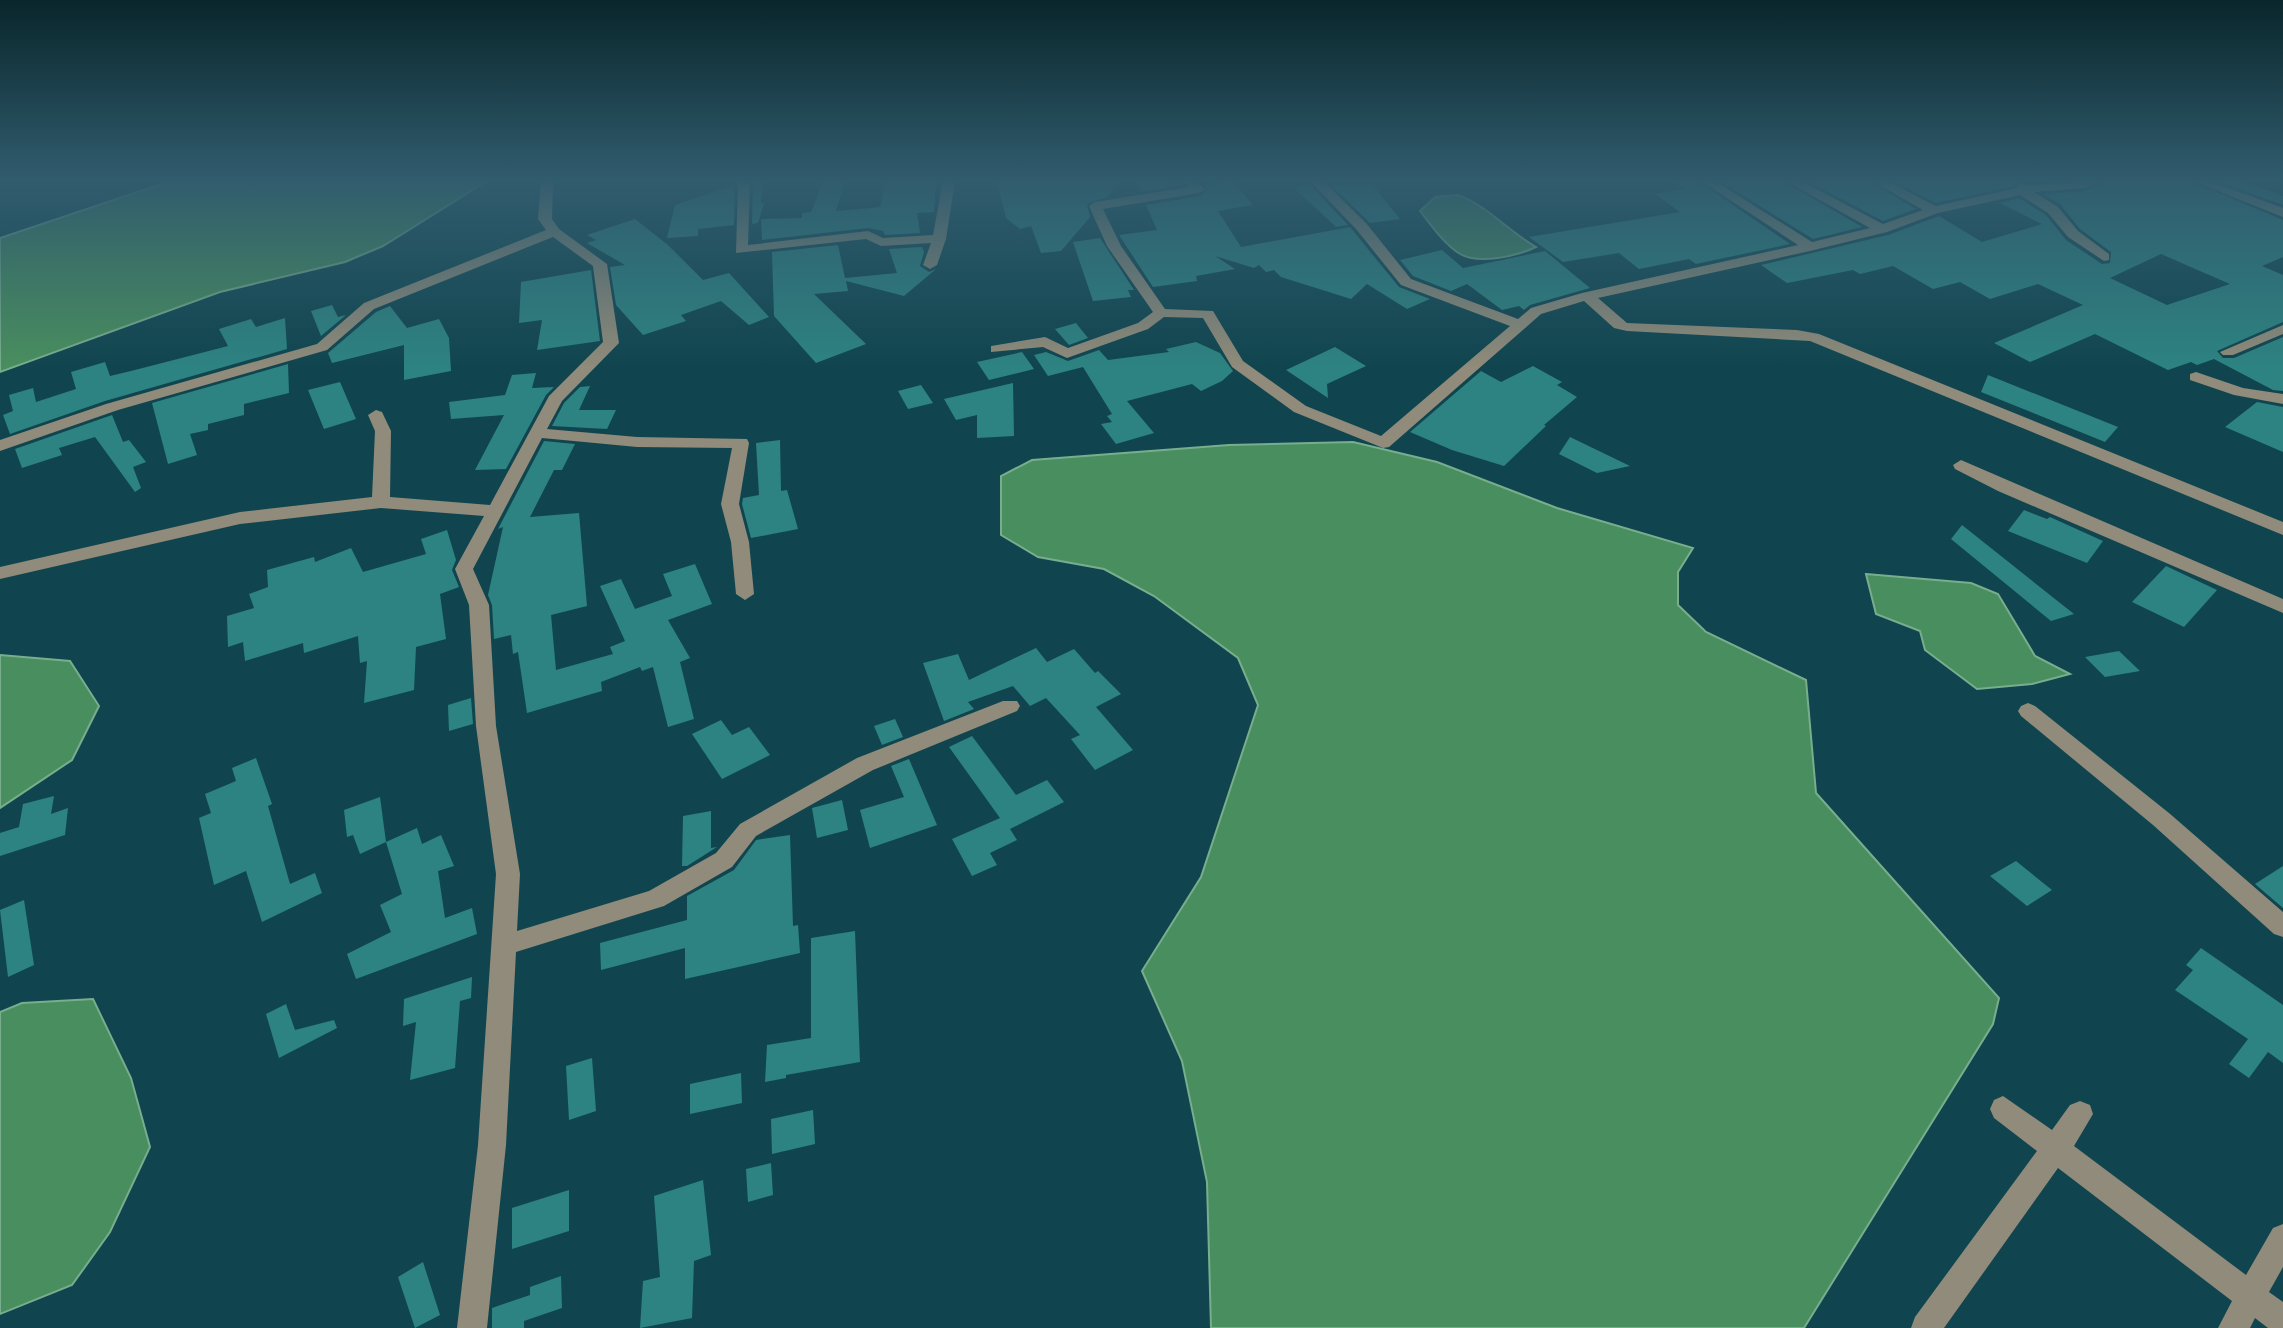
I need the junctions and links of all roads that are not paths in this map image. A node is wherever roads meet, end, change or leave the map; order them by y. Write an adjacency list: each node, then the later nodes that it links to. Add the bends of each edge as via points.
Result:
1 (527, 243): 24 (street, via 369,306 322,347 112,407)
2 (570, 243): 23 (street, via 600,264 611,343 555,399)
3 (741, 243): 4 (street, via 741,250)
4 (800, 243)
5 (938, 243): 13 (street)
6 (1113, 243): 15 (street)
7 (1375, 243): 16 (street, via 1406,282)
8 (1804, 243): 11 (street)
9 (1826, 243): 11 (street)
10 (2085, 243): 12 (street)
11 (1810, 247): 14 (street)
12 (2104, 257)
13 (930, 265)
14 (1587, 296): 16 (street, via 1536,311); 28 (street, via 1627,327 1814,337)
15 (1161, 313): 16 (street, via 1208,314 1237,364 1300,409 1383,443); 18 (street, via 1143,326 1067,353 1045,342)
16 (1521, 325)
17 (2283, 329): 19 (street)
18 (996, 349)
19 (2228, 352)
20 (2196, 377): 21 (street)
21 (2283, 399)
22 (376, 415): 26 (street, via 383,431)
23 (537, 433): 27 (street); 30 (street, via 637,442 741,443 730,504)
24 (0, 446)
25 (1961, 465): 31 (street)
26 (381, 502): 27 (street); 29 (street, via 240,518)
27 (496, 511): 35 (street, via 464,569 479,605 486,726 508,874)
28 (2283, 529)
29 (0, 573)
30 (745, 594)
31 (2283, 606)
32 (1010, 706): 35 (street, via 865,764 748,830 724,860 656,899)
33 (2028, 711): 34 (street)
34 (2283, 927)
35 (504, 945): 42 (street, via 492,1145)
36 (2003, 1109): 38 (street)
37 (2080, 1114): 38 (street)
38 (2057, 1149): 40 (street); 43 (street)
39 (2283, 1238): 40 (street)
40 (2252, 1297): 41 (street); 44 (street)
41 (2283, 1321)
42 (472, 1328)
43 (1926, 1328)
44 (2233, 1328)

